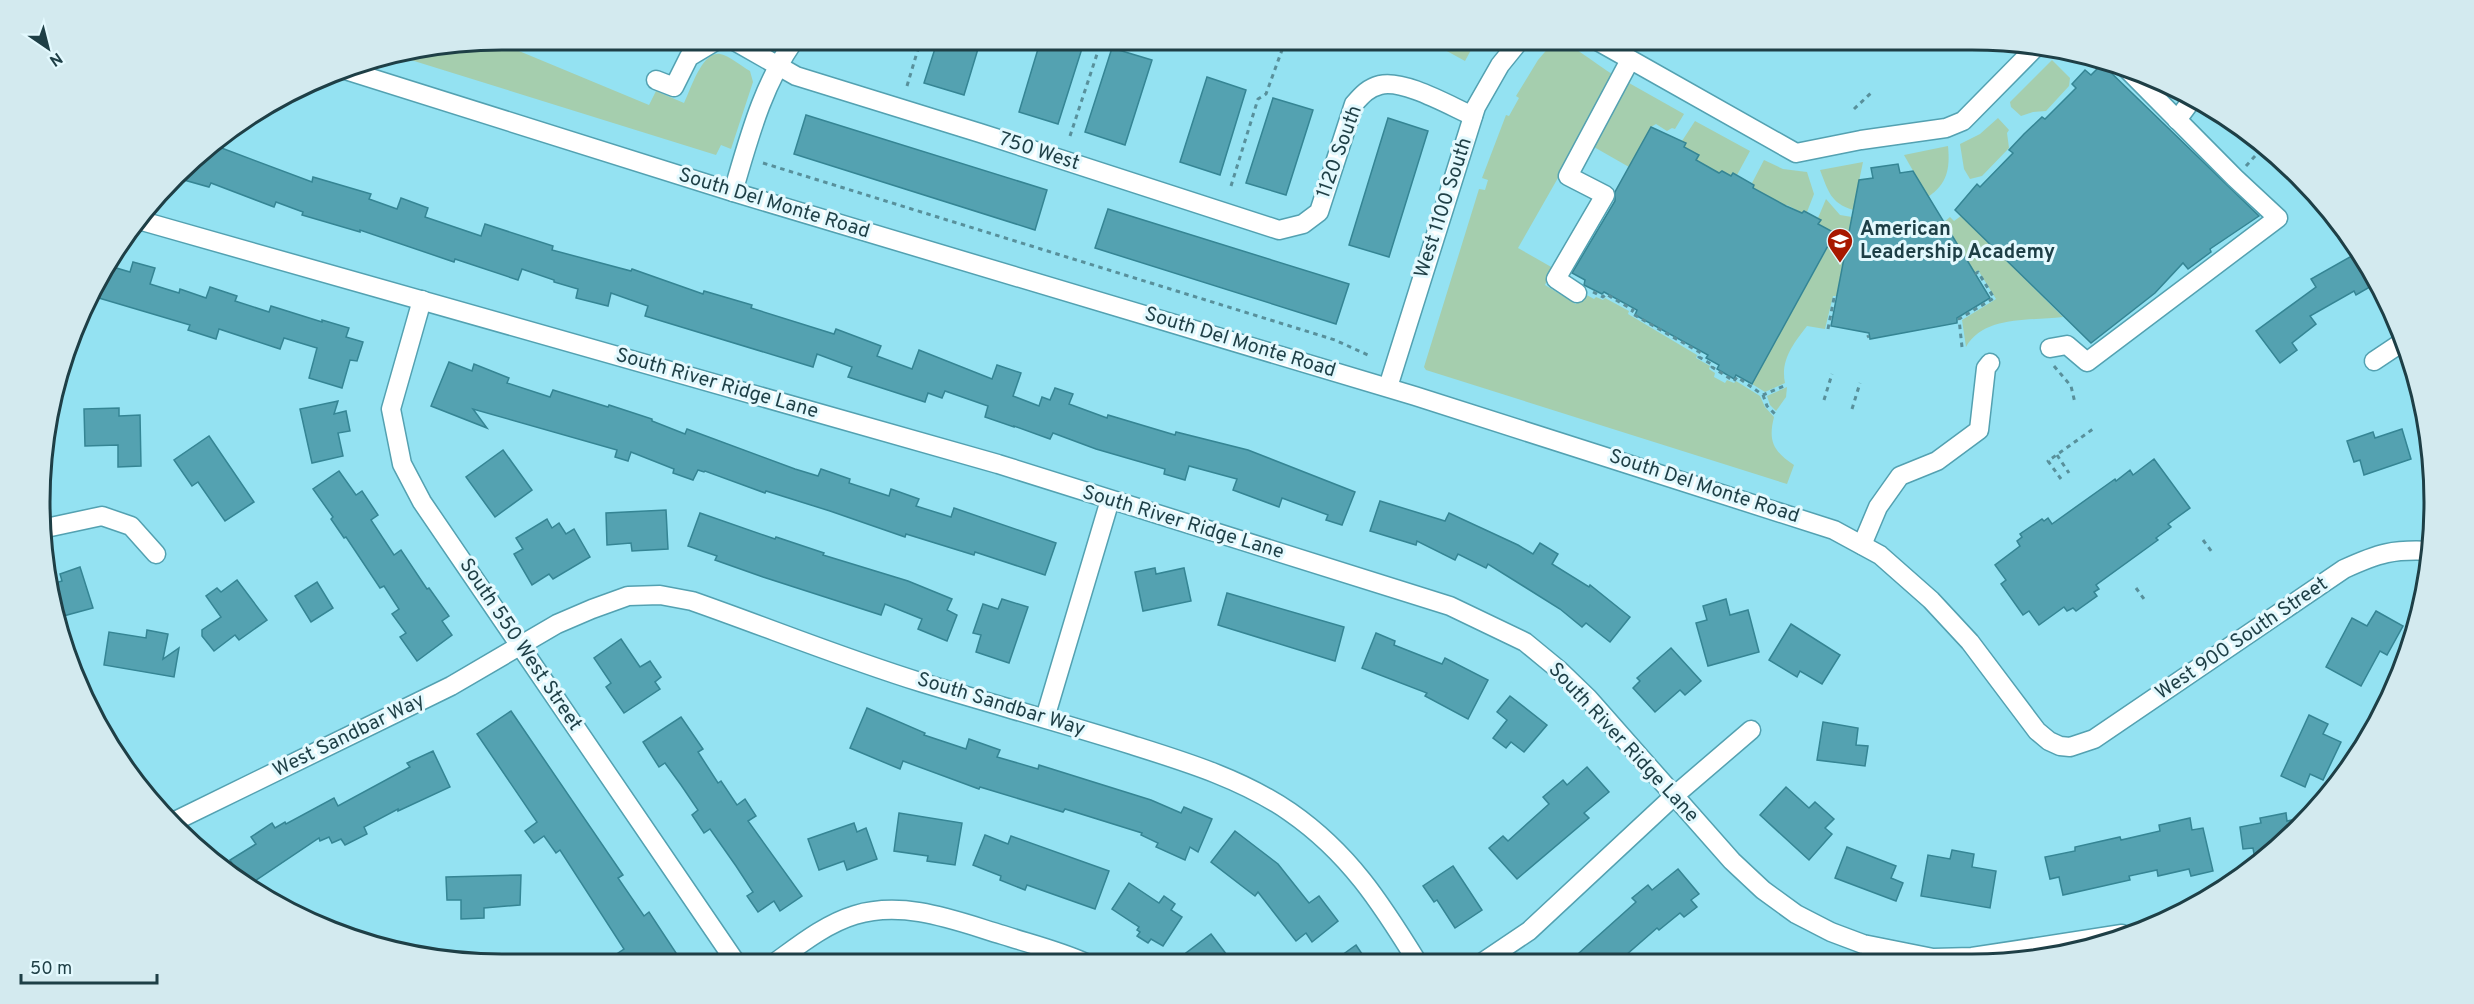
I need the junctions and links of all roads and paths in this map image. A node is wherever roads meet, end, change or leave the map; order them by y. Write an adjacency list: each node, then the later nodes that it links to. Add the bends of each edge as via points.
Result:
1 (700, 50): 13 (street, via 689,57 674,87)
2 (752, 50): 11 (street, 750 West)
3 (788, 50): 11 (street)
4 (918, 50): 15 (path)
5 (1098, 50): 21 (path)
6 (1282, 50): 25 (path, via 1266,94 1258,99)
7 (1512, 50): 19 (street, West 1100 South)
8 (1613, 50): 10 (street)
9 (2030, 53): 10 (street, via 1963,121 1946,128 1796,153)
10 (1630, 60): 30 (street, via 1568,176 1605,195 1556,279)
11 (778, 64): 26 (street, via 760,102); 28 (street, 750 West, via 796,76 1279,230)
12 (357, 74): 26 (street, South Del Monte Road)
13 (656, 81)
14 (2140, 82): 20 (street)
15 (907, 86)
16 (1871, 93): 18 (path)
17 (2188, 105): 20 (street)
18 (1854, 109)
19 (1473, 116): 28 (street, 1120 South, via 1400,85 1381,85 1366,91 1354,104 1319,212); 43 (street, West 1100 South)
20 (2177, 120): 24 (street)
21 (1070, 136)
22 (2258, 152): 24 (path)
23 (763, 163): 36 (path, via 1335,340)
24 (2235, 178): 37 (street, via 2278,218 2087,362 2067,345)
25 (1231, 186)
26 (733, 192): 43 (street, South Del Monte Road)
27 (147, 222): 32 (street, South River Ridge Lane)
28 (1303, 224)
29 (1975, 274): 35 (path, via 1978,272 1994,298 1959,319)
30 (1582, 290): 44 (path, via 1603,297 1605,294 1633,310 1631,313 1701,353 1699,357 1712,368 1734,381 1737,377)
31 (1837, 298): 33 (path)
32 (422, 300): 53 (street, South River Ridge Lane, via 998,464); 62 (street, South 550 West Street, via 391,409 402,464 422,502)
33 (1828, 329)
34 (2396, 346): 38 (street)
35 (1962, 347)
36 (1370, 356)
37 (2052, 356): 46 (path, via 2071,386)
38 (2374, 361)
39 (1990, 363): 56 (street, via 1986,368 1978,430 1937,461 1900,476 1878,507)
40 (1832, 374): 45 (path)
41 (1860, 383): 47 (path)
42 (1786, 385): 44 (path)
43 (1388, 387): 56 (street, South Del Monte Road, via 1792,515)
44 (1763, 395): 48 (path)
45 (1824, 400)
46 (2075, 403)
47 (1852, 409)
48 (1775, 414)
49 (2093, 429): 50 (path)
50 (2057, 455): 51 (path); 52 (path, via 2048,461)
51 (2069, 473)
52 (2061, 479)
53 (1110, 500): 63 (street); 66 (street, South River Ridge Lane, via 1450,606 1525,642 1588,698)
54 (50, 527): 59 (street, via 102,516 130,525)
55 (2203, 540): 58 (path)
56 (1862, 545): 65 (street, South Del Monte Road, via 1880,555 1931,600 1970,642 2037,731)
57 (2422, 551): 65 (street, West 900 South Street, via 2376,555 2344,569 2094,739)
58 (2212, 552)
59 (156, 554)
60 (2136, 588): 61 (path)
61 (2144, 599)
62 (521, 646): 63 (street, South Sandbar Way, via 592,609 628,596 660,595 692,601 921,682); 67 (street, West Sandbar Way, via 451,686); 69 (street, South 550 West Street)
63 (1045, 718): 72 (street, South Sandbar Way, via 1187,762 1243,784 1289,812 1355,870 1380,901)
64 (1751, 730): 66 (street)
65 (2060, 746)
66 (1674, 796): 73 (street, via 1528,931); 74 (street, South River Ridge Lane, via 1732,861 1796,914 1863,944)
67 (179, 819)
68 (2088, 939): 75 (street, South River Ridge Lane)
69 (730, 954)
70 (786, 954): 71 (street, via 808,938 854,915 884,909 920,911)
71 (1064, 954)
72 (1412, 954)
73 (1495, 954)
74 (1913, 954)
75 (1992, 954)

